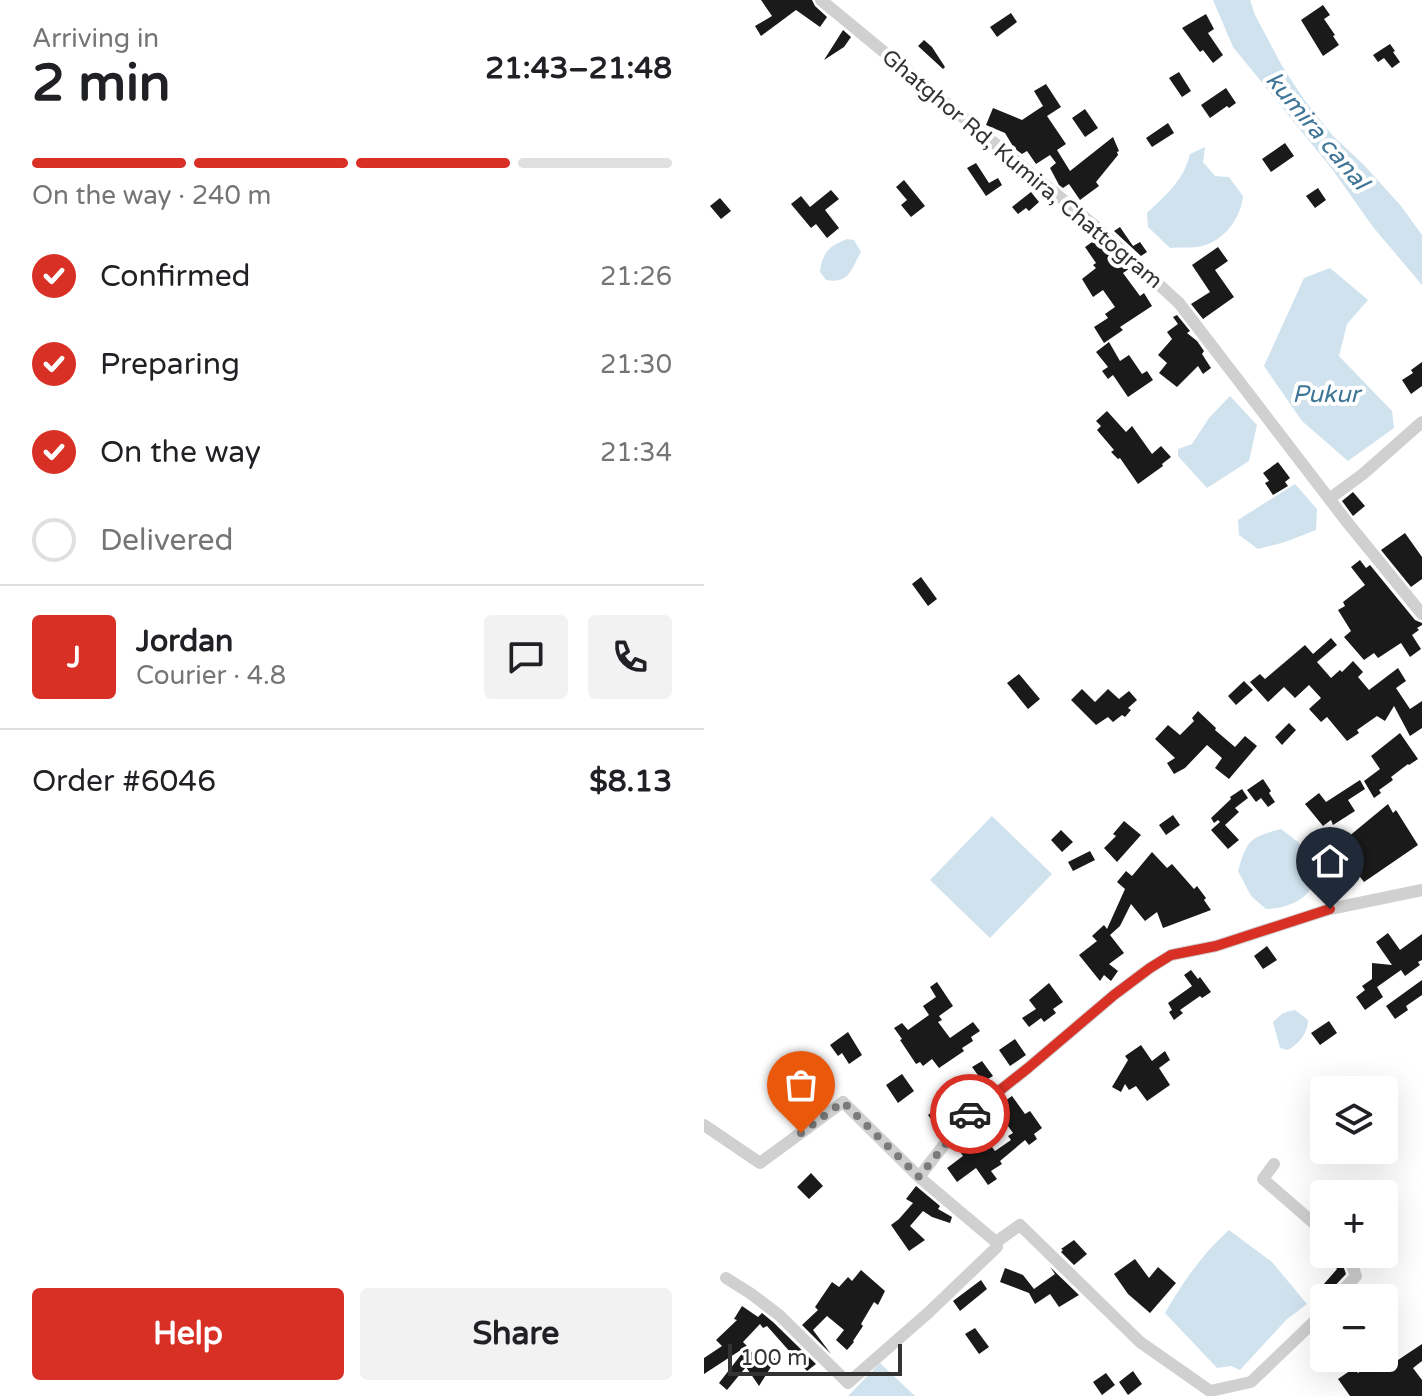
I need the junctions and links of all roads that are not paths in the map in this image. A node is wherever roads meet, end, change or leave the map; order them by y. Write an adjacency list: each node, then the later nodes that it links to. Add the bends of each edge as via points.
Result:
1 (821, 0): 3 (street, Ghatghor Rd, Kumira, Chattogram, via 1096,227 1179,303)
2 (1422, 422): 3 (street)
3 (1329, 499): 4 (street, Ghatghor Rd, Kumira, Chattogram)
4 (1422, 614)
5 (1422, 890): 8 (street, via 1330,909 1171,955 1114,995 965,1118)
6 (704, 1125): 8 (street, via 760,1163 843,1102)
7 (1274, 1164): 9 (street, via 1263,1179)
8 (919, 1177): 10 (street)
9 (1310, 1220)
10 (996, 1242): 11 (street, via 994,1251 848,1383 779,1315); 12 (street, via 1020,1225 1140,1342 1210,1391 1251,1382)
11 (726, 1278)
12 (1310, 1325)

